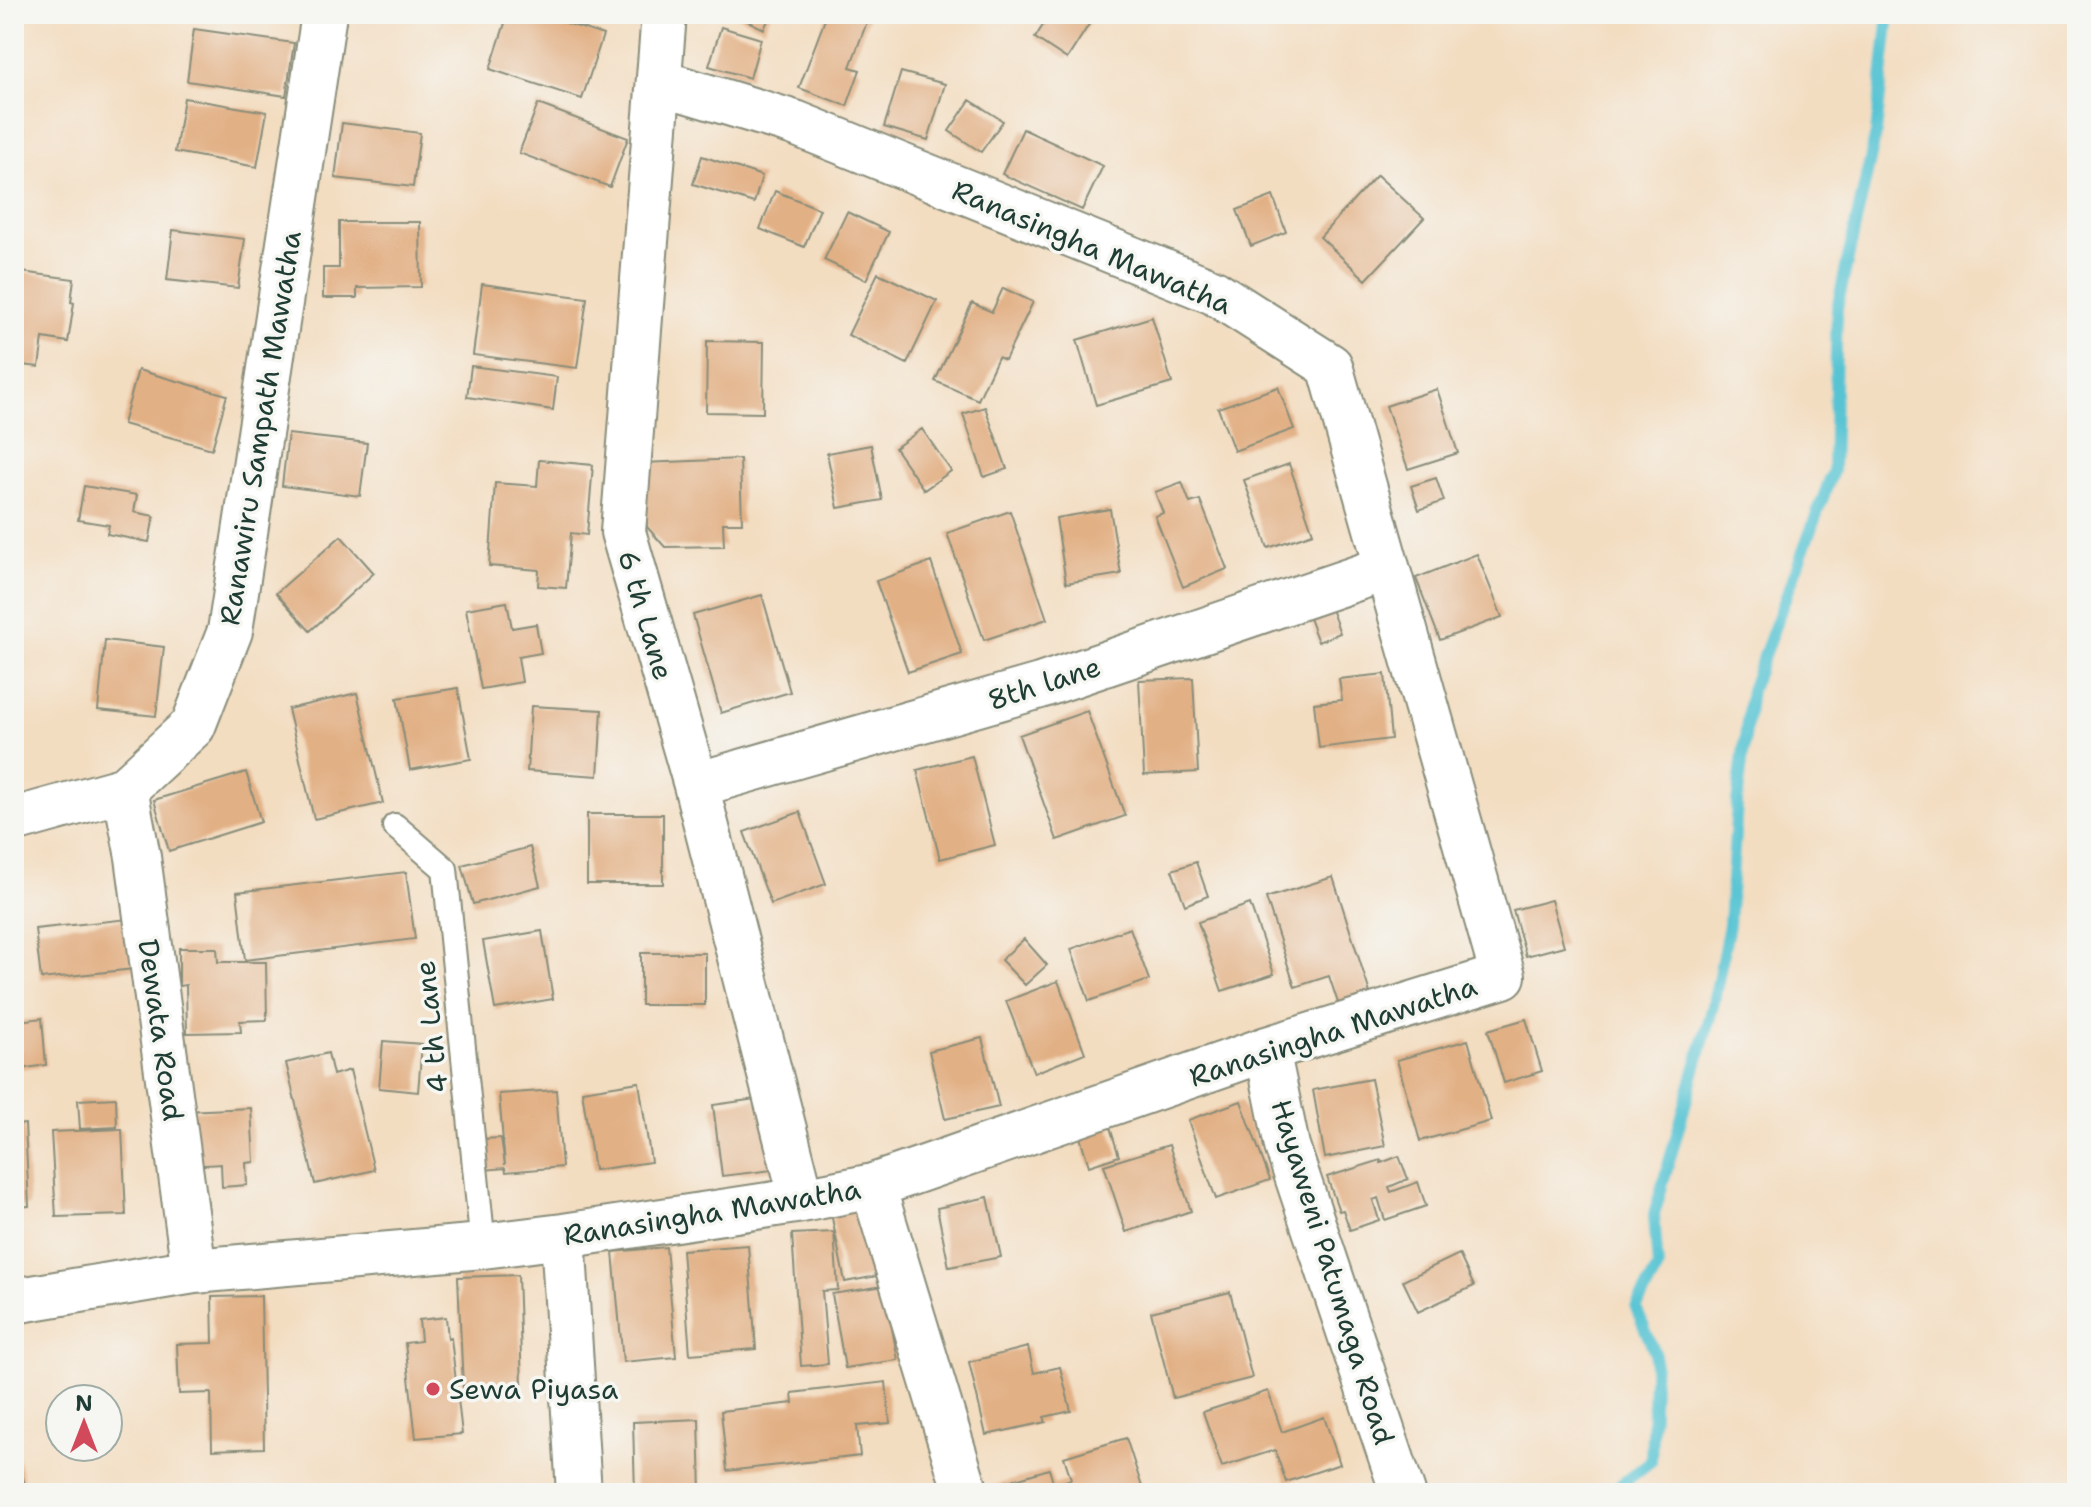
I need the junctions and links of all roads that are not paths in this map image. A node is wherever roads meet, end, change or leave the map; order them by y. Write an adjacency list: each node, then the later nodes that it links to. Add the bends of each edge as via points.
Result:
1 (324, 14): 6 (street, Ranawiru Sampath Mawatha, via 230,631 193,726)
2 (664, 14): 3 (street, 6 th Lane)
3 (659, 82): 4 (street, Ranasingha Mawatha, via 795,123 1214,292 1330,366); 5 (street, 6 th Lane, via 623,532)
4 (1387, 568): 5 (street, 8th lane, via 1040,686); 9 (street, Ranasingha Mawatha, via 1503,976)
5 (696, 785): 11 (street, 6 th Lane)
6 (125, 789): 7 (street, Ranawiru Sampath Mawatha); 14 (street, Dewata Road)
7 (14, 820)
8 (395, 826): 13 (lane, 4 th Lane, via 445,869)
9 (1267, 1049): 10 (street, Ranasingha Mawatha); 18 (street, Hayaweni Patumaga Road, via 1287,1146)
10 (873, 1186): 11 (street, Ranasingha Mawatha); 17 (street)
11 (802, 1200): 12 (street, Ranasingha Mawatha)
12 (563, 1236): 13 (street, Ranasingha Mawatha); 16 (street)
13 (483, 1246): 14 (street, Ranasingha Mawatha)
14 (194, 1271): 15 (street, Ranasingha Mawatha)
15 (14, 1301)
16 (579, 1493)
17 (966, 1493)
18 (1403, 1493)

